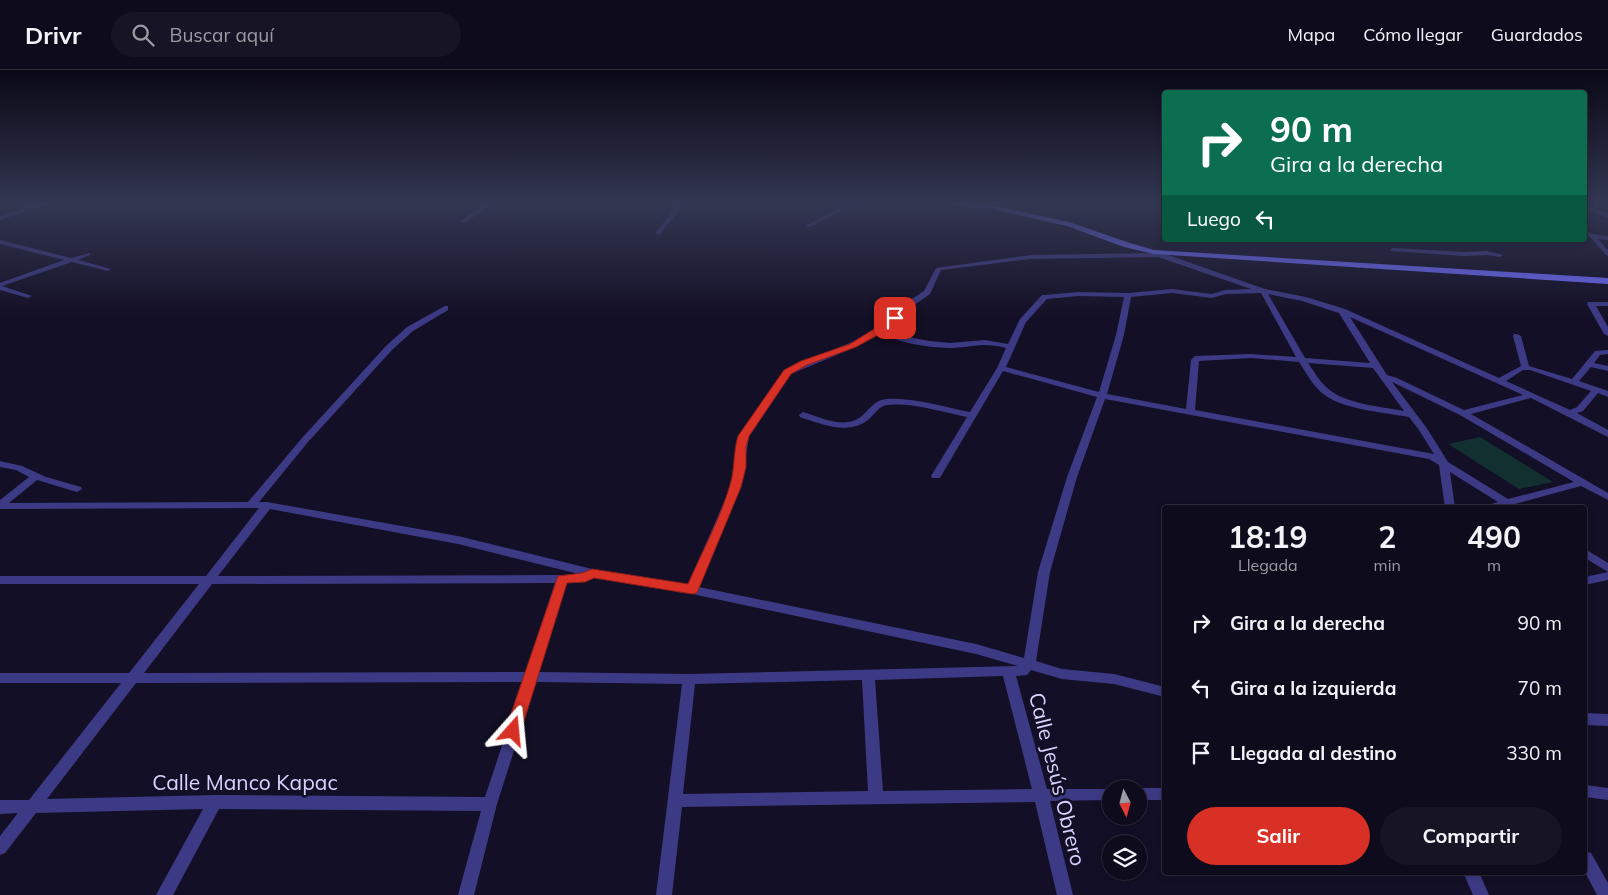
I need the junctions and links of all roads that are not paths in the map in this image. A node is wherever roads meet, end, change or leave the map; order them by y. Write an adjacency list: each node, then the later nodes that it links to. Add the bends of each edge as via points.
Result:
1 (0, 242): 9 (street)
2 (1120, 242): 5 (street)
3 (1597, 242): 7 (street)
4 (1393, 250): 8 (street)
5 (1157, 253): 11 (street); 13 (street); 19 (street, via 1030,258 946,266 938,270 927,292)
6 (88, 254): 9 (street)
7 (1608, 254)
8 (1500, 255)
9 (72, 260): 10 (street); 12 (street)
10 (108, 269)
11 (1608, 281)
12 (0, 287): 15 (street)
13 (1263, 291): 14 (street, via 1225,292 1212,296 1172,291); 18 (street); 24 (street)
14 (1128, 295): 22 (street, via 1044,297 1023,321); 36 (street)
15 (28, 296)
16 (1608, 304): 20 (street, via 1591,304)
17 (445, 308): 51 (street, via 410,329 389,348)
18 (1342, 311): 26 (street); 31 (street)
19 (882, 328): 22 (street, via 896,336 938,345 991,342); 64 (street, via 853,346 788,372 744,436 736,487)
20 (1608, 334)
21 (1518, 336): 28 (street)
22 (1011, 347): 27 (street)
23 (1608, 352): 25 (street, via 1598,353)
24 (1302, 358): 26 (street); 37 (street, via 1198,358 1195,360); 42 (street, via 1324,390 1332,396)
25 (1589, 364): 29 (street); 32 (street)
26 (1376, 366): 30 (street)
27 (1001, 368): 36 (street); 41 (street)
28 (1526, 368): 31 (street); 32 (street)
29 (1608, 369)
30 (1385, 377): 38 (street); 42 (street)
31 (1499, 381): 35 (street)
32 (1574, 382): 33 (street)
33 (1596, 390): 34 (street); 39 (street, via 1580,409)
34 (1608, 394)
35 (1532, 395): 38 (street); 39 (street)
36 (1102, 396): 37 (street); 65 (street, via 1072,477 1044,572)
37 (1190, 412): 45 (street, via 1432,457)
38 (1463, 413): 48 (street)
39 (1570, 413): 43 (street)
40 (803, 415): 41 (street, via 828,423 858,424 877,405 898,402)
41 (973, 415): 47 (street)
42 (1411, 415): 45 (street, via 1423,428)
43 (1608, 434)
44 (0, 464): 46 (street)
45 (1444, 464): 53 (street); 54 (street)
46 (36, 476): 49 (street); 55 (street)
47 (936, 476)
48 (1584, 482): 50 (street); 54 (street)
49 (77, 489)
50 (1608, 497)
51 (252, 504): 52 (street); 55 (street)
52 (268, 505): 58 (street, via 458,540); 62 (street)
53 (1450, 505)
54 (1510, 505)
55 (0, 506)
56 (1587, 554): 57 (street)
57 (1608, 568)
58 (592, 573): 60 (street, via 585,578); 64 (street)
59 (1608, 576): 63 (street)
60 (562, 579): 62 (street); 68 (street)
61 (0, 580): 62 (street)
62 (207, 580): 70 (street)
63 (1587, 581)
64 (692, 590): 65 (street, via 976,649)
65 (1029, 664): 66 (street, via 1022,671); 72 (street, via 1062,674 1114,679)
66 (1009, 673): 67 (street); 76 (street, Calle Jesús Obrero)
67 (868, 676): 71 (street); 81 (street)
68 (530, 677): 70 (street); 71 (street); 84 (street)
69 (0, 678): 70 (street)
70 (131, 679): 86 (street)
71 (689, 679): 82 (street)
72 (1162, 691)
73 (1587, 719): 74 (street)
74 (1608, 720)
75 (1587, 791): 80 (street)
76 (1041, 794): 77 (street); 81 (street); 93 (street, Calle Jesús Obrero)
77 (1102, 794)
78 (1148, 794): 79 (street)
79 (1162, 794)
80 (1608, 794)
81 (876, 797): 82 (street)
82 (674, 801): 92 (street)
83 (215, 802): 84 (street, Calle Manco Kapac); 86 (street, Calle Manco Kapac); 90 (street)
84 (490, 804): 91 (street)
85 (0, 807): 86 (street, Calle Manco Kapac)
86 (30, 807): 87 (street)
87 (0, 848)
88 (1587, 862): 95 (street)
89 (1472, 875): 94 (street)
90 (164, 895)
91 (466, 895)
92 (664, 895)
93 (1065, 895)
94 (1481, 895)
95 (1606, 895)

